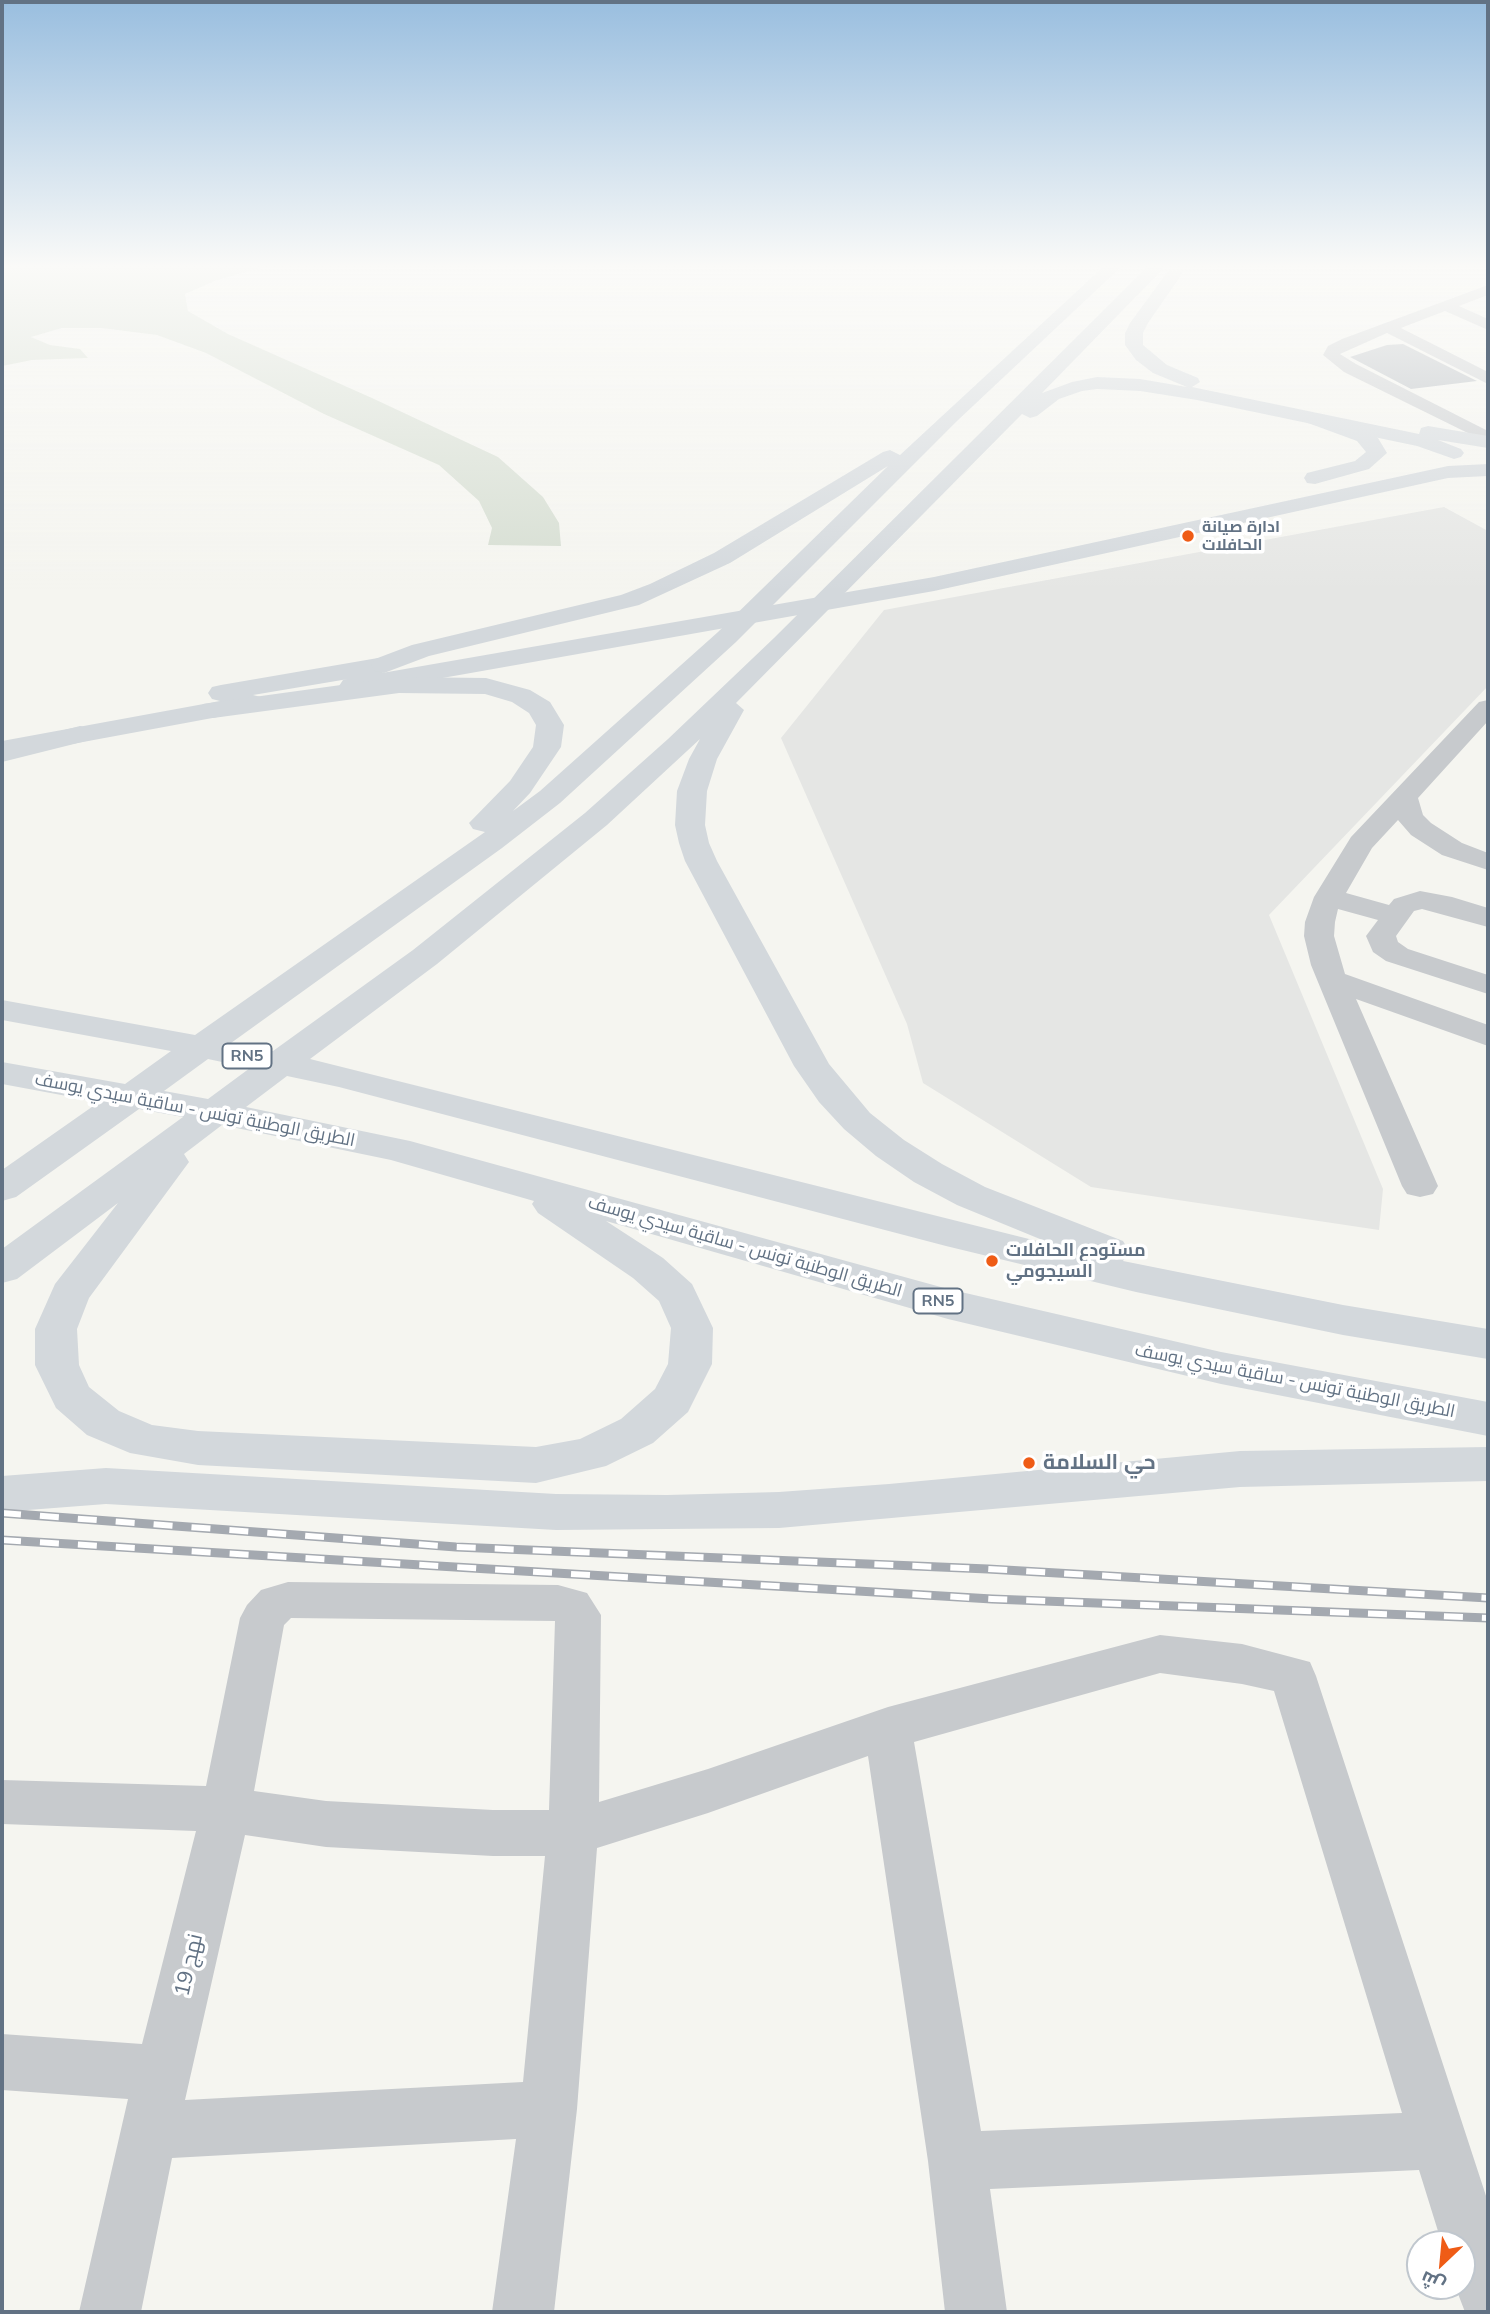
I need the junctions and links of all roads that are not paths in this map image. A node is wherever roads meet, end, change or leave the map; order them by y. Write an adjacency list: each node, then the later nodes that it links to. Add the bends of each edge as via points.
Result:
1 (995, 376): 5 (main road)
2 (1048, 376): 8 (main road)
3 (1177, 376): 7 (main road, via 1241,397)
4 (1366, 376): 7 (street)
5 (950, 417): 12 (main road, via 684,578 630,600 421,650); 23 (main road, via 727,637 550,797)
6 (1315, 419): 8 (main road, via 1163,387 1097,383 1052,395 994,441); 9 (main road, via 1423,441); 11 (main road, via 1364,437 1377,453 1362,465)
7 (1488, 439): 9 (main road)
8 (974, 450): 13 (main road)
9 (1454, 453): 10 (main road, via 1464,462); 11 (main road, via 1432,464)
10 (1488, 469): 15 (main road, via 1448,472 934,584)
11 (1241, 502): 12 (main road)
12 (384, 665): 16 (main road)
13 (749, 675): 29 (main road, via 596,820 425,957); 34 (main road, via 696,775 690,825 701,861 812,1066 832,1094 890,1148 971,1196)
14 (1488, 707): 18 (street)
15 (213, 710): 17 (main road); 23 (main road, via 399,685 447,684 486,686 521,696 540,708 550,725 547,747 520,787 396,898)
16 (2, 732)
17 (2, 751)
18 (1404, 797): 19 (street, via 1405,807 1420,829 1452,849); 20 (street, via 1361,843)
19 (1488, 862)
20 (1329, 897): 21 (street); 24 (street, via 1319,936)
21 (1395, 916): 22 (street, via 1404,905 1420,900); 25 (street, via 1381,936 1389,951)
22 (1488, 918)
23 (373, 926): 31 (main road)
24 (1332, 980): 27 (street); 32 (street)
25 (1488, 985)
26 (2, 1010): 34 (main road, RN5, via 243,1055 446,1102 946,1233)
27 (1488, 1036)
28 (2, 1073): 30 (main road, الطريق الوطنية تونس - ساقية سيدي يوسف / RN5, via 396,1149)
29 (195, 1128): 30 (main road, via 70,1294 56,1329 57,1365 72,1397 103,1423 146,1441 198,1448 536,1465 590,1454 638,1431 672,1400 690,1364 692,1328 677,1294 648,1268); 33 (main road)
30 (521, 1183): 36 (main road, الطريق الوطنية تونس - ساقية سيدي يوسف / RN5, via 961,1307 1234,1371)
31 (4, 1186)
32 (1420, 1186)
33 (2, 1269)
34 (1235, 1300): 35 (main road, RN5)
35 (1488, 1344)
36 (1488, 1419)
37 (1488, 1464): 38 (main road, via 1240,1469 861,1504 667,1513 556,1512 106,1486)
38 (2, 1494)
39 (888, 1728): 42 (street); 47 (street, via 1160,1654 1242,1664 1293,1676); 48 (street)
40 (2, 1802): 41 (street)
41 (226, 1810): 42 (street, via 326,1824); 42 (street, نهج 19, via 263,1618 277,1603 571,1606 579,1620); 44 (street, نهج 19)
42 (573, 1833): 45 (street)
43 (2, 2062): 44 (street)
44 (164, 2073): 46 (street, نهج 19)
45 (549, 2109): 46 (street); 52 (street)
46 (149, 2131): 51 (street, نهج 19)
47 (1439, 2140): 48 (street); 49 (street)
48 (957, 2161): 53 (street)
49 (1478, 2232): 50 (street)
50 (1488, 2295)
51 (110, 2312)
52 (523, 2312)
53 (976, 2312)

